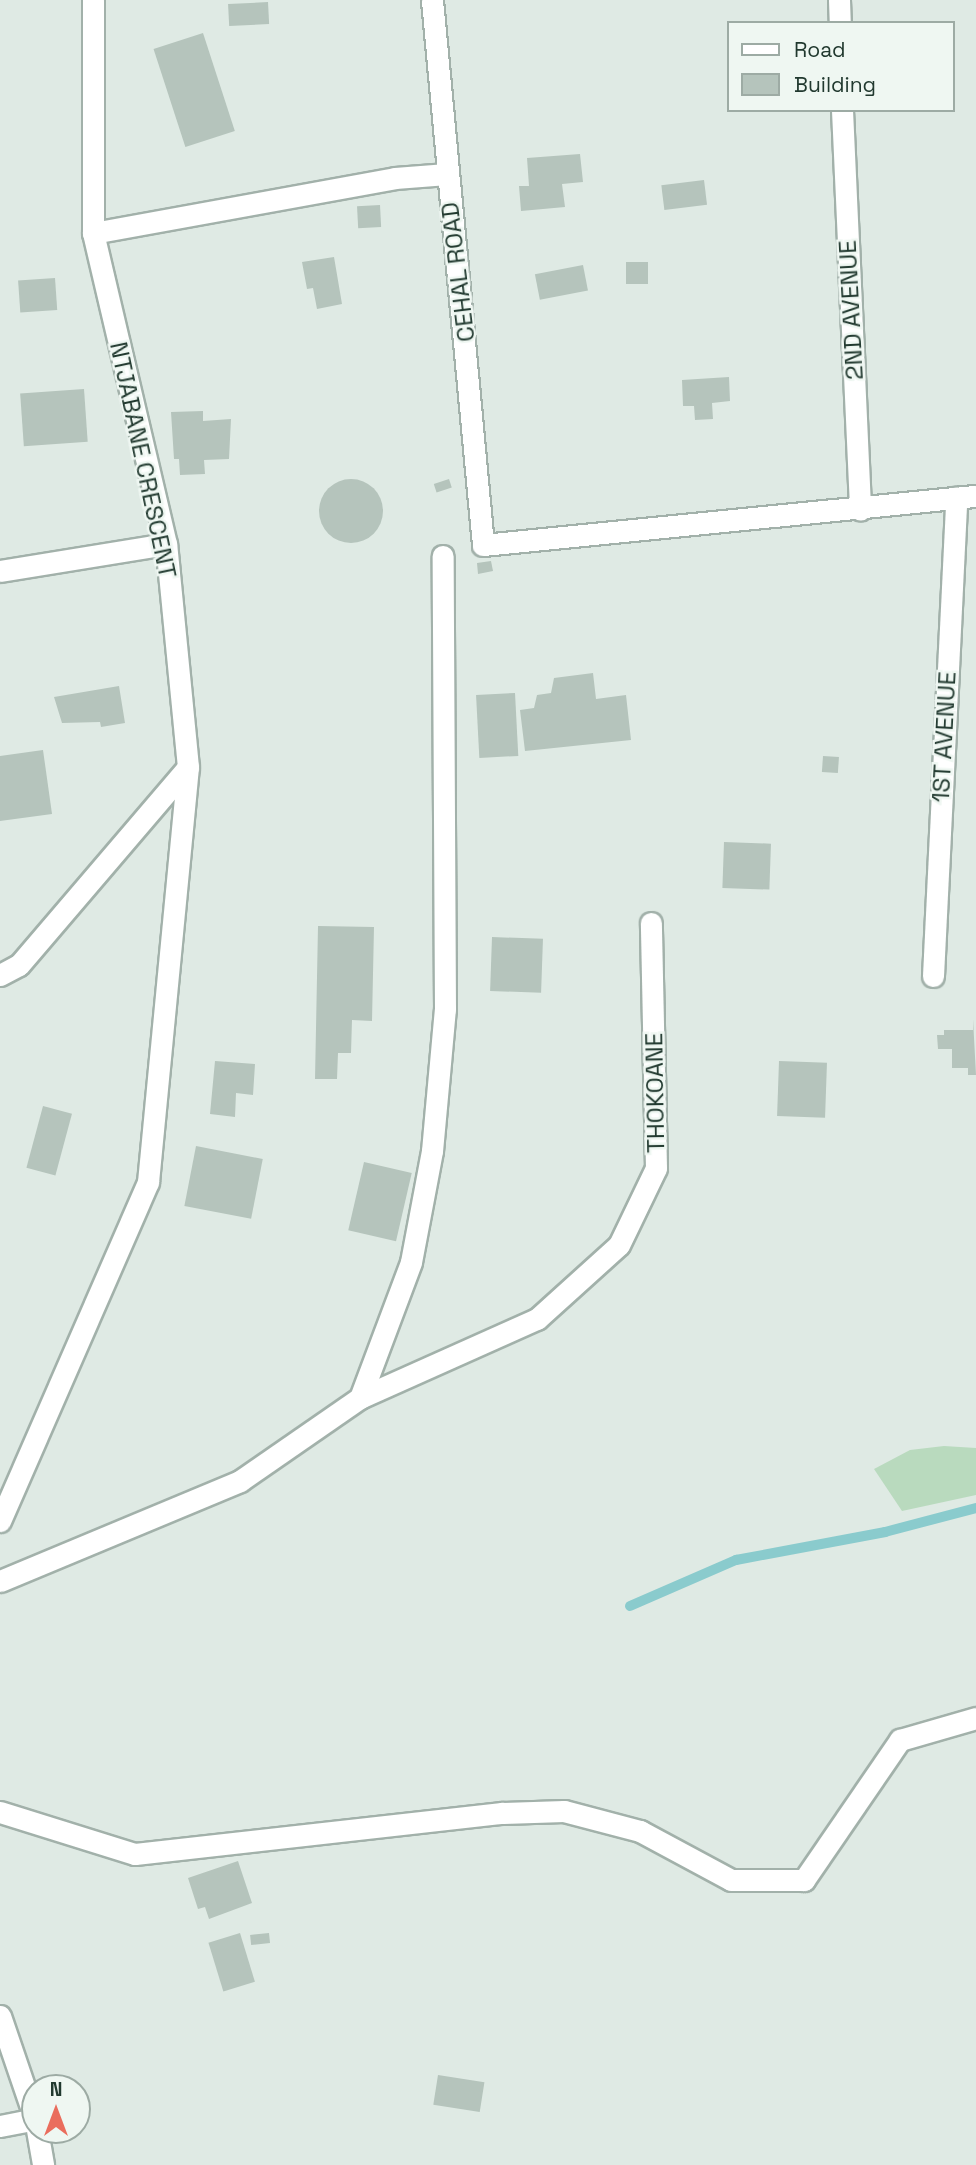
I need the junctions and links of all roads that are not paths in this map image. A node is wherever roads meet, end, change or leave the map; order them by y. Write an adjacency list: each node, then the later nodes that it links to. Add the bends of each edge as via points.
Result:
1 (93, 0): 7 (street, NTJABANE CRESCENT)
2 (432, 0): 6 (street, CEHAL ROAD)
3 (839, 0): 4 (street)
4 (840, 21)
5 (842, 112): 9 (street, 2ND AVENUE)
6 (447, 174): 7 (street, via 395,178); 11 (street, CEHAL ROAD)
7 (93, 233): 10 (street, NTJABANE CRESCENT)
8 (966, 497): 9 (street, 1ST AVENUE); 17 (street, 1ST AVENUE)
9 (860, 510): 11 (street, 1ST AVENUE)
10 (166, 544): 13 (street); 14 (street, NTJABANE CRESCENT)
11 (483, 545)
12 (443, 556): 18 (street, via 445,1009 432,1151 411,1262)
13 (0, 571)
14 (188, 767): 16 (street, via 19,965); 19 (street, NTJABANE CRESCENT, via 148,1182)
15 (651, 923): 18 (street, THOKOANE, via 656,1168 618,1245 537,1319)
16 (0, 975)
17 (933, 976)
18 (360, 1398): 20 (street, THOKOANE, via 240,1481)
19 (0, 1521)
20 (0, 1581)
21 (976, 1718): 22 (street, via 900,1740 804,1880 731,1880 640,1831 564,1811 503,1813 135,1854)
22 (0, 1812)
23 (0, 2016): 24 (street)
24 (21, 2078)
25 (21, 2122): 26 (street)
26 (0, 2126)
27 (39, 2144): 28 (street)
28 (43, 2165)

